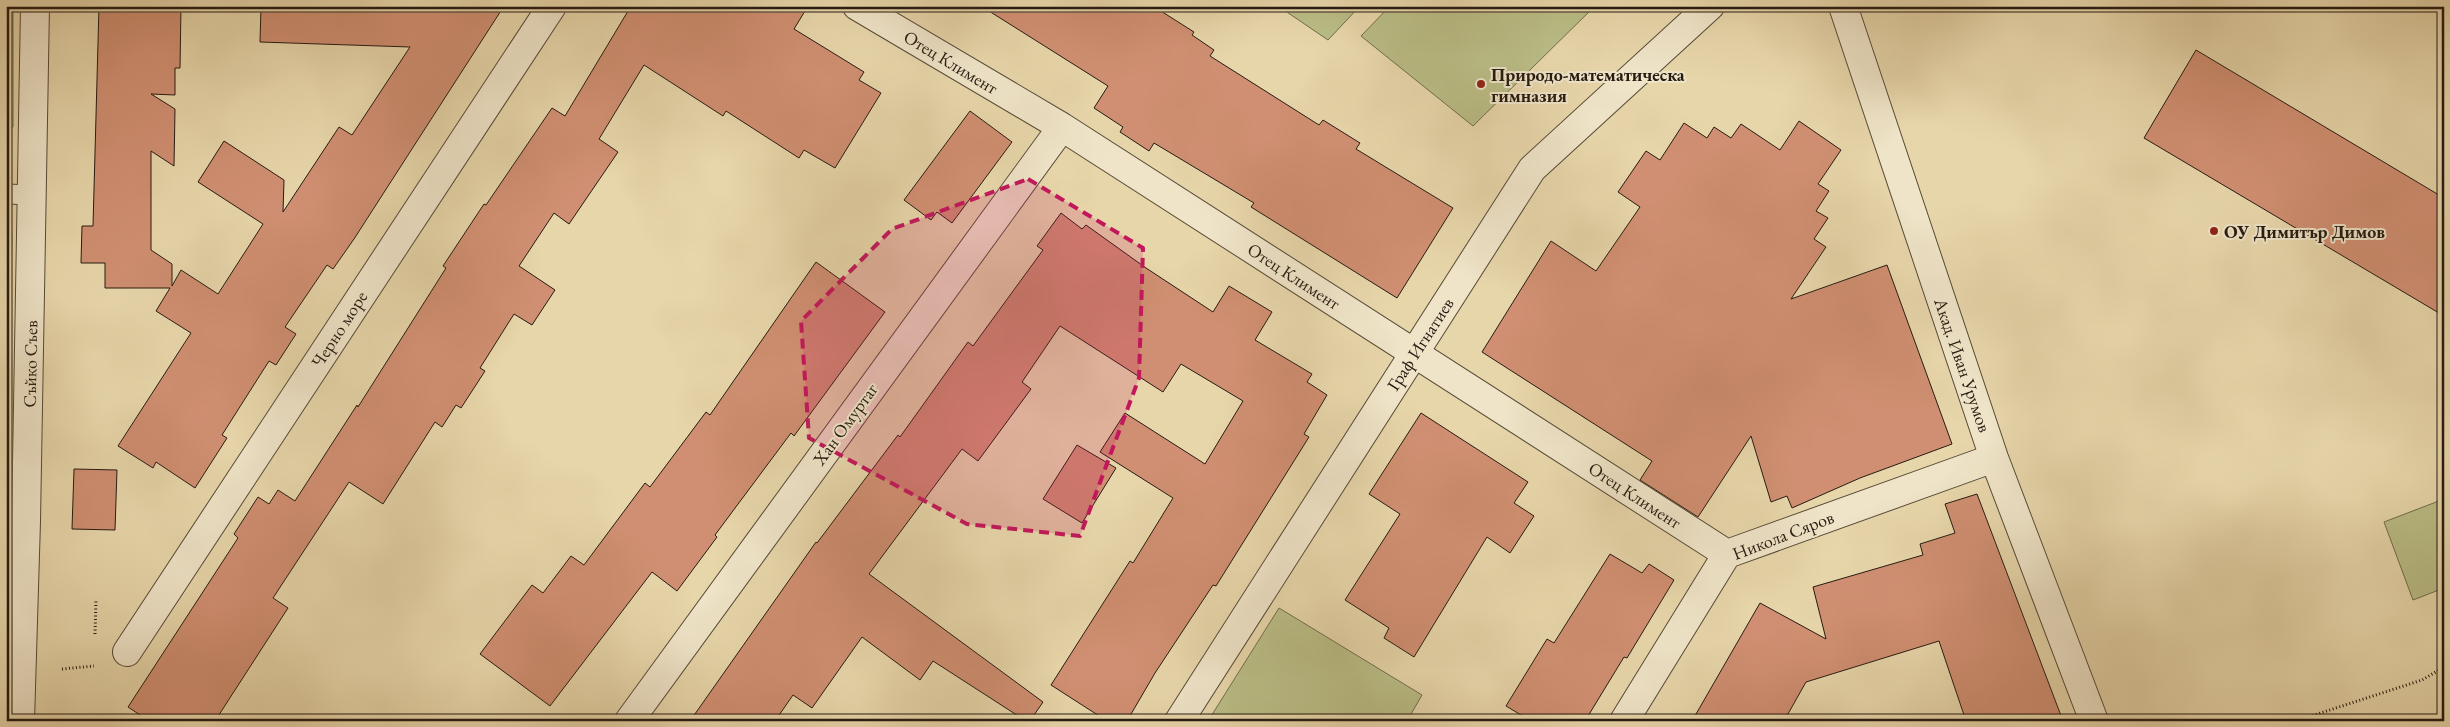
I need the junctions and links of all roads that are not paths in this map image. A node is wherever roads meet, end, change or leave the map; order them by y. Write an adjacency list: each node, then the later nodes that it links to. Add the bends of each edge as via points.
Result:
1 (35, 6): 8 (street, Съйко Съев)
2 (552, 6): 12 (street, Черно море)
3 (857, 6): 6 (street, Отец Климент)
4 (1710, 6): 9 (street, Граф Игнатиев, via 1532,169)
5 (1843, 6): 10 (street, Акад. Иван Урумов)
6 (1062, 128): 9 (street, Отец Климент); 14 (street, Хан Омуртаг)
7 (6, 194): 8 (lane)
8 (33, 194): 13 (street, Съйко Съев)
9 (1414, 353): 11 (street, Отец Климент); 15 (street, Граф Игнатиев)
10 (1994, 458): 11 (street, Никола Сяров); 17 (street, Акад. Иван Урумов)
11 (1727, 554): 16 (street, Никола Сяров)
12 (126, 652)
13 (20, 721)
14 (629, 721)
15 (1179, 721)
16 (1624, 721)
17 (2094, 721)

